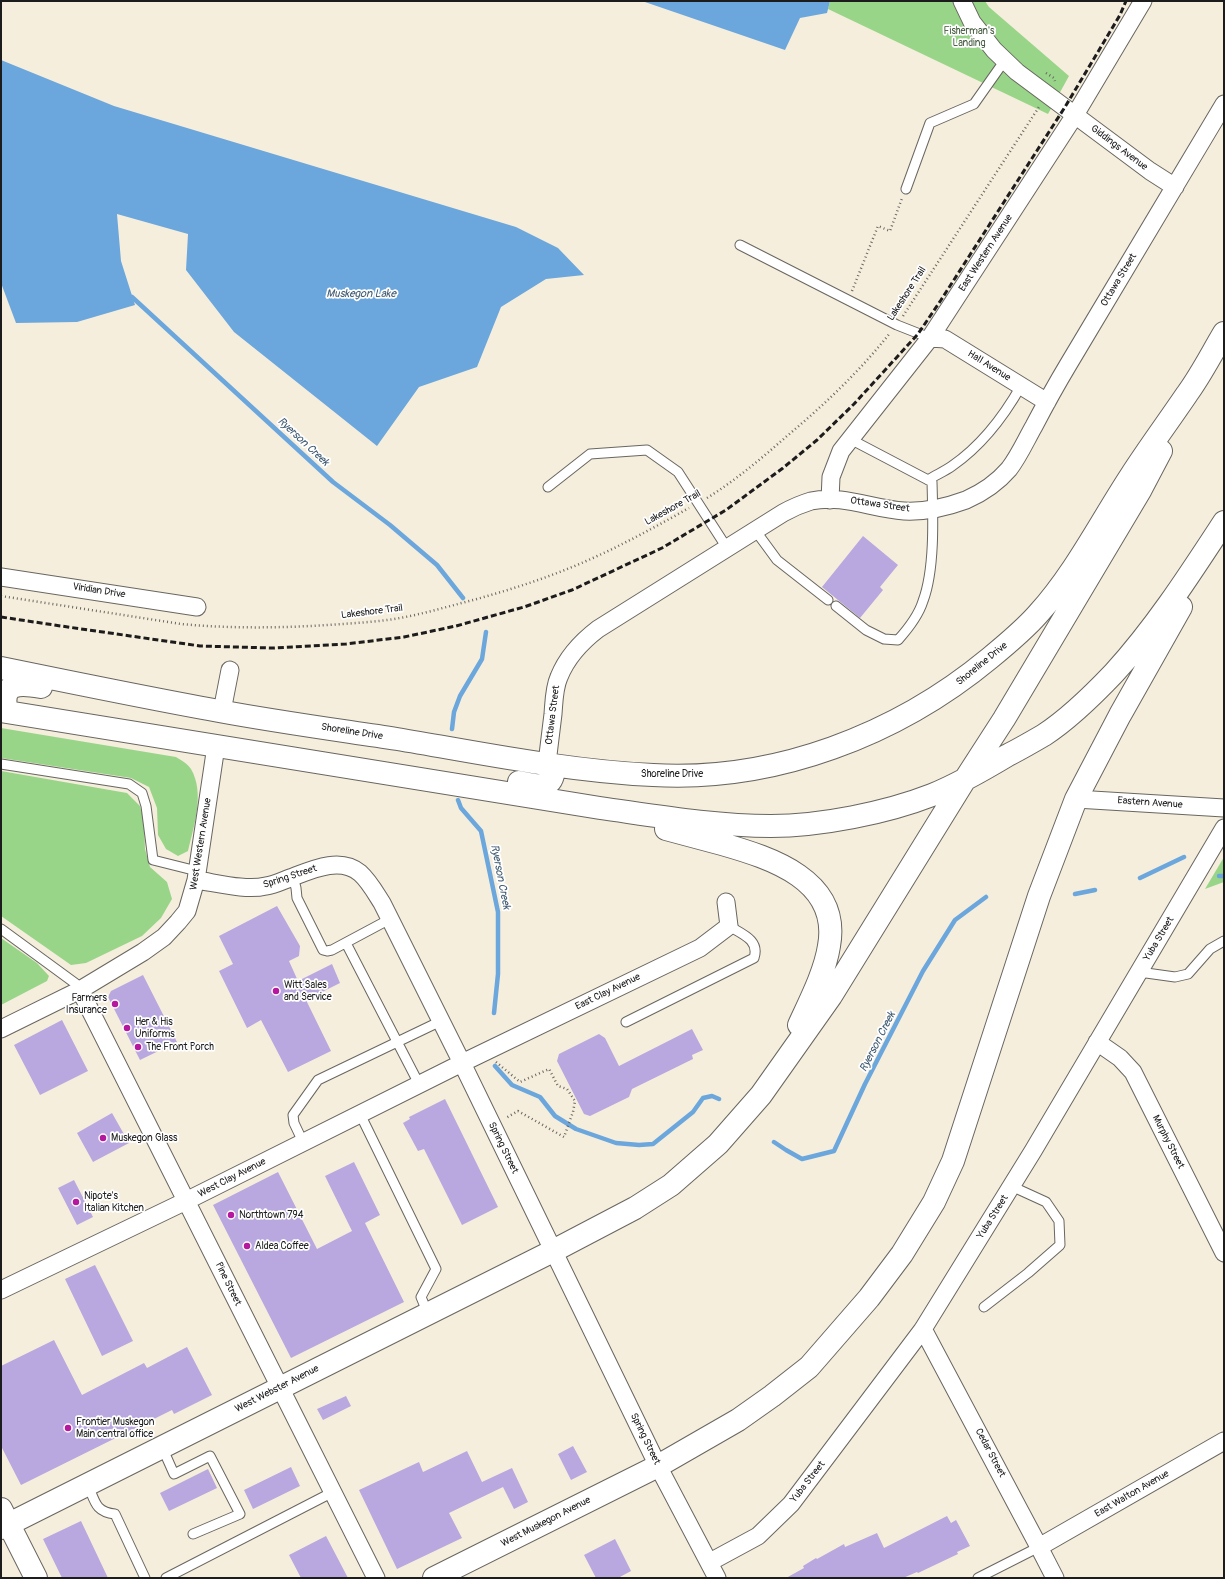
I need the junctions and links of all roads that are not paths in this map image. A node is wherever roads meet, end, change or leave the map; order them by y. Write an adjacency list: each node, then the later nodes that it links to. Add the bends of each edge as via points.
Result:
1 (962, 1): 3 (street, Giddings Avenue, via 972,22)
2 (1143, 1): 5 (street, East Western Avenue)
3 (1005, 60): 5 (street, Giddings Avenue, via 1017,72); 7 (lane, via 974,104 930,123)
4 (1224, 104): 6 (street, Ottawa Street)
5 (1070, 111): 6 (street, Giddings Avenue, via 1150,172); 10 (street, East Western Avenue)
6 (1175, 187): 13 (street, Ottawa Street)
7 (906, 189)
8 (740, 245): 10 (lane, via 897,325)
9 (1224, 333): 12 (main road)
10 (930, 338): 11 (street, Hall Avenue, via 945,339); 14 (street, East Western Avenue)
11 (1021, 386): 13 (street, Hall Avenue); 15 (lane, via 986,436 952,466)
12 (1189, 392): 32 (main road, Shoreline Drive, via 1142,457 1066,579 1037,615 984,663 921,707 885,727 840,746 763,767 691,776 655,776); 34 (main road, via 1141,489 1004,719)
13 (1046, 402): 18 (street, Ottawa Street, via 1016,458 997,481 965,500)
14 (850, 439): 15 (lane); 17 (street, East Western Avenue, via 841,451 831,477)
15 (928, 480): 18 (lane, via 932,482)
16 (548, 487): 21 (lane, via 590,454 647,450 678,472)
17 (830, 500): 18 (street, Ottawa Street, via 903,511); 20 (street, Ottawa Street, via 799,505)
18 (932, 508): 24 (lane, via 930,576 923,603 898,640 884,639 866,630)
19 (1224, 523): 34 (main road, via 1163,613 1113,673 1045,734); 35 (main road, West Muskegon Avenue, via 1184,603 1120,715)
20 (755, 530): 21 (street, Ottawa Street); 23 (lane, via 777,560)
21 (727, 548): 32 (street, Ottawa Street, via 585,639 564,665 558,678)
22 (1, 577): 25 (street, Viridian Drive)
23 (828, 600)
24 (836, 606)
25 (197, 607)
26 (1, 668): 29 (main road, Shoreline Drive)
27 (230, 670): 29 (street)
28 (4, 712): 29 (main road, via 6,691 18,684 26,684 119,702); 30 (main road)
29 (222, 712): 32 (main road, Shoreline Drive)
30 (216, 746): 31 (main road); 39 (street, West Western Avenue)
31 (308, 761): 32 (main road, via 364,759 541,786 552,780 553,775); 36 (main road)
32 (547, 763)
33 (1, 764): 39 (lane, via 129,784 142,793 154,860)
34 (964, 781): 36 (main road, via 892,807 807,824 733,825); 55 (main road, via 831,996)
35 (1076, 799): 37 (street, Eastern Avenue); 70 (main road, West Muskegon Avenue, via 1039,896 953,1161 934,1202 902,1254 856,1314 809,1367 738,1420)
36 (600, 808): 55 (main road, via 774,861 802,878 814,889 824,903 829,926 829,946 818,981)
37 (1224, 808)
38 (1224, 828): 47 (street, Yuba Street)
39 (197, 876): 40 (street, Spring Street, via 253,887 267,886); 48 (street, West Western Avenue, via 187,911 164,937)
40 (293, 877): 42 (street, Spring Street, via 325,866 338,864 349,867 369,882); 46 (lane, via 297,898 323,950 332,950)
41 (726, 902): 43 (street)
42 (390, 919): 46 (lane); 49 (street, Spring Street)
43 (730, 926): 50 (lane, via 751,939 756,952 754,958); 54 (street, East Clay Avenue, via 700,948)
44 (1, 929): 48 (lane)
45 (1224, 941): 47 (lane, via 1210,949 1188,974 1175,977)
46 (346, 943): 52 (lane)
47 (1139, 972): 53 (street, Yuba Street)
48 (82, 989): 51 (street, West Western Avenue); 60 (street, Pine Street)
49 (441, 1021): 52 (lane); 54 (street, Spring Street)
50 (626, 1022)
51 (1, 1029)
52 (398, 1041): 56 (lane); 58 (lane, via 318,1080 293,1115 294,1124)
53 (1098, 1042): 59 (street, Yuba Street); 62 (street, Murphy Street, via 1120,1058 1133,1072)
54 (462, 1063): 56 (street, West Clay Avenue); 61 (street, Spring Street)
55 (783, 1064): 61 (main road, West Webster Avenue, via 761,1095 727,1134 683,1175 635,1208)
56 (419, 1084): 57 (street, West Clay Avenue)
57 (360, 1114): 58 (street, West Clay Avenue); 65 (lane, via 436,1268 421,1297)
58 (303, 1142): 60 (street, West Clay Avenue)
59 (1011, 1186): 64 (lane, via 1046,1202 1059,1221 1060,1245); 66 (street, Yuba Street)
60 (186, 1201): 63 (street, West Clay Avenue); 67 (street, Pine Street)
61 (553, 1251): 65 (main road, West Webster Avenue); 70 (street, Spring Street)
62 (1224, 1253)
63 (1, 1290)
64 (984, 1307)
65 (428, 1314): 67 (main road, West Webster Avenue)
66 (923, 1330): 75 (street, Cedar Street); 76 (street, Yuba Street, via 791,1504 758,1536)
67 (279, 1388): 69 (main road, West Webster Avenue); 72 (street, Pine Street)
68 (1224, 1441): 75 (street, East Walton Avenue)
69 (162, 1447): 71 (main road, West Webster Avenue); 74 (lane, via 174,1474 210,1456 240,1514)
70 (658, 1466): 76 (street, Spring Street); 81 (main road, West Muskegon Avenue)
71 (88, 1485): 73 (main road, West Webster Avenue); 78 (lane, via 102,1512 115,1514)
72 (333, 1492): 79 (lane); 80 (street, Pine Street)
73 (4, 1520): 77 (main road)
74 (193, 1534)
75 (1039, 1546): 82 (lane); 83 (street, Cedar Street)
76 (711, 1573)
77 (36, 1578)
78 (146, 1578)
79 (166, 1578)
80 (376, 1578)
81 (434, 1578)
82 (978, 1578)
83 (1055, 1578)

